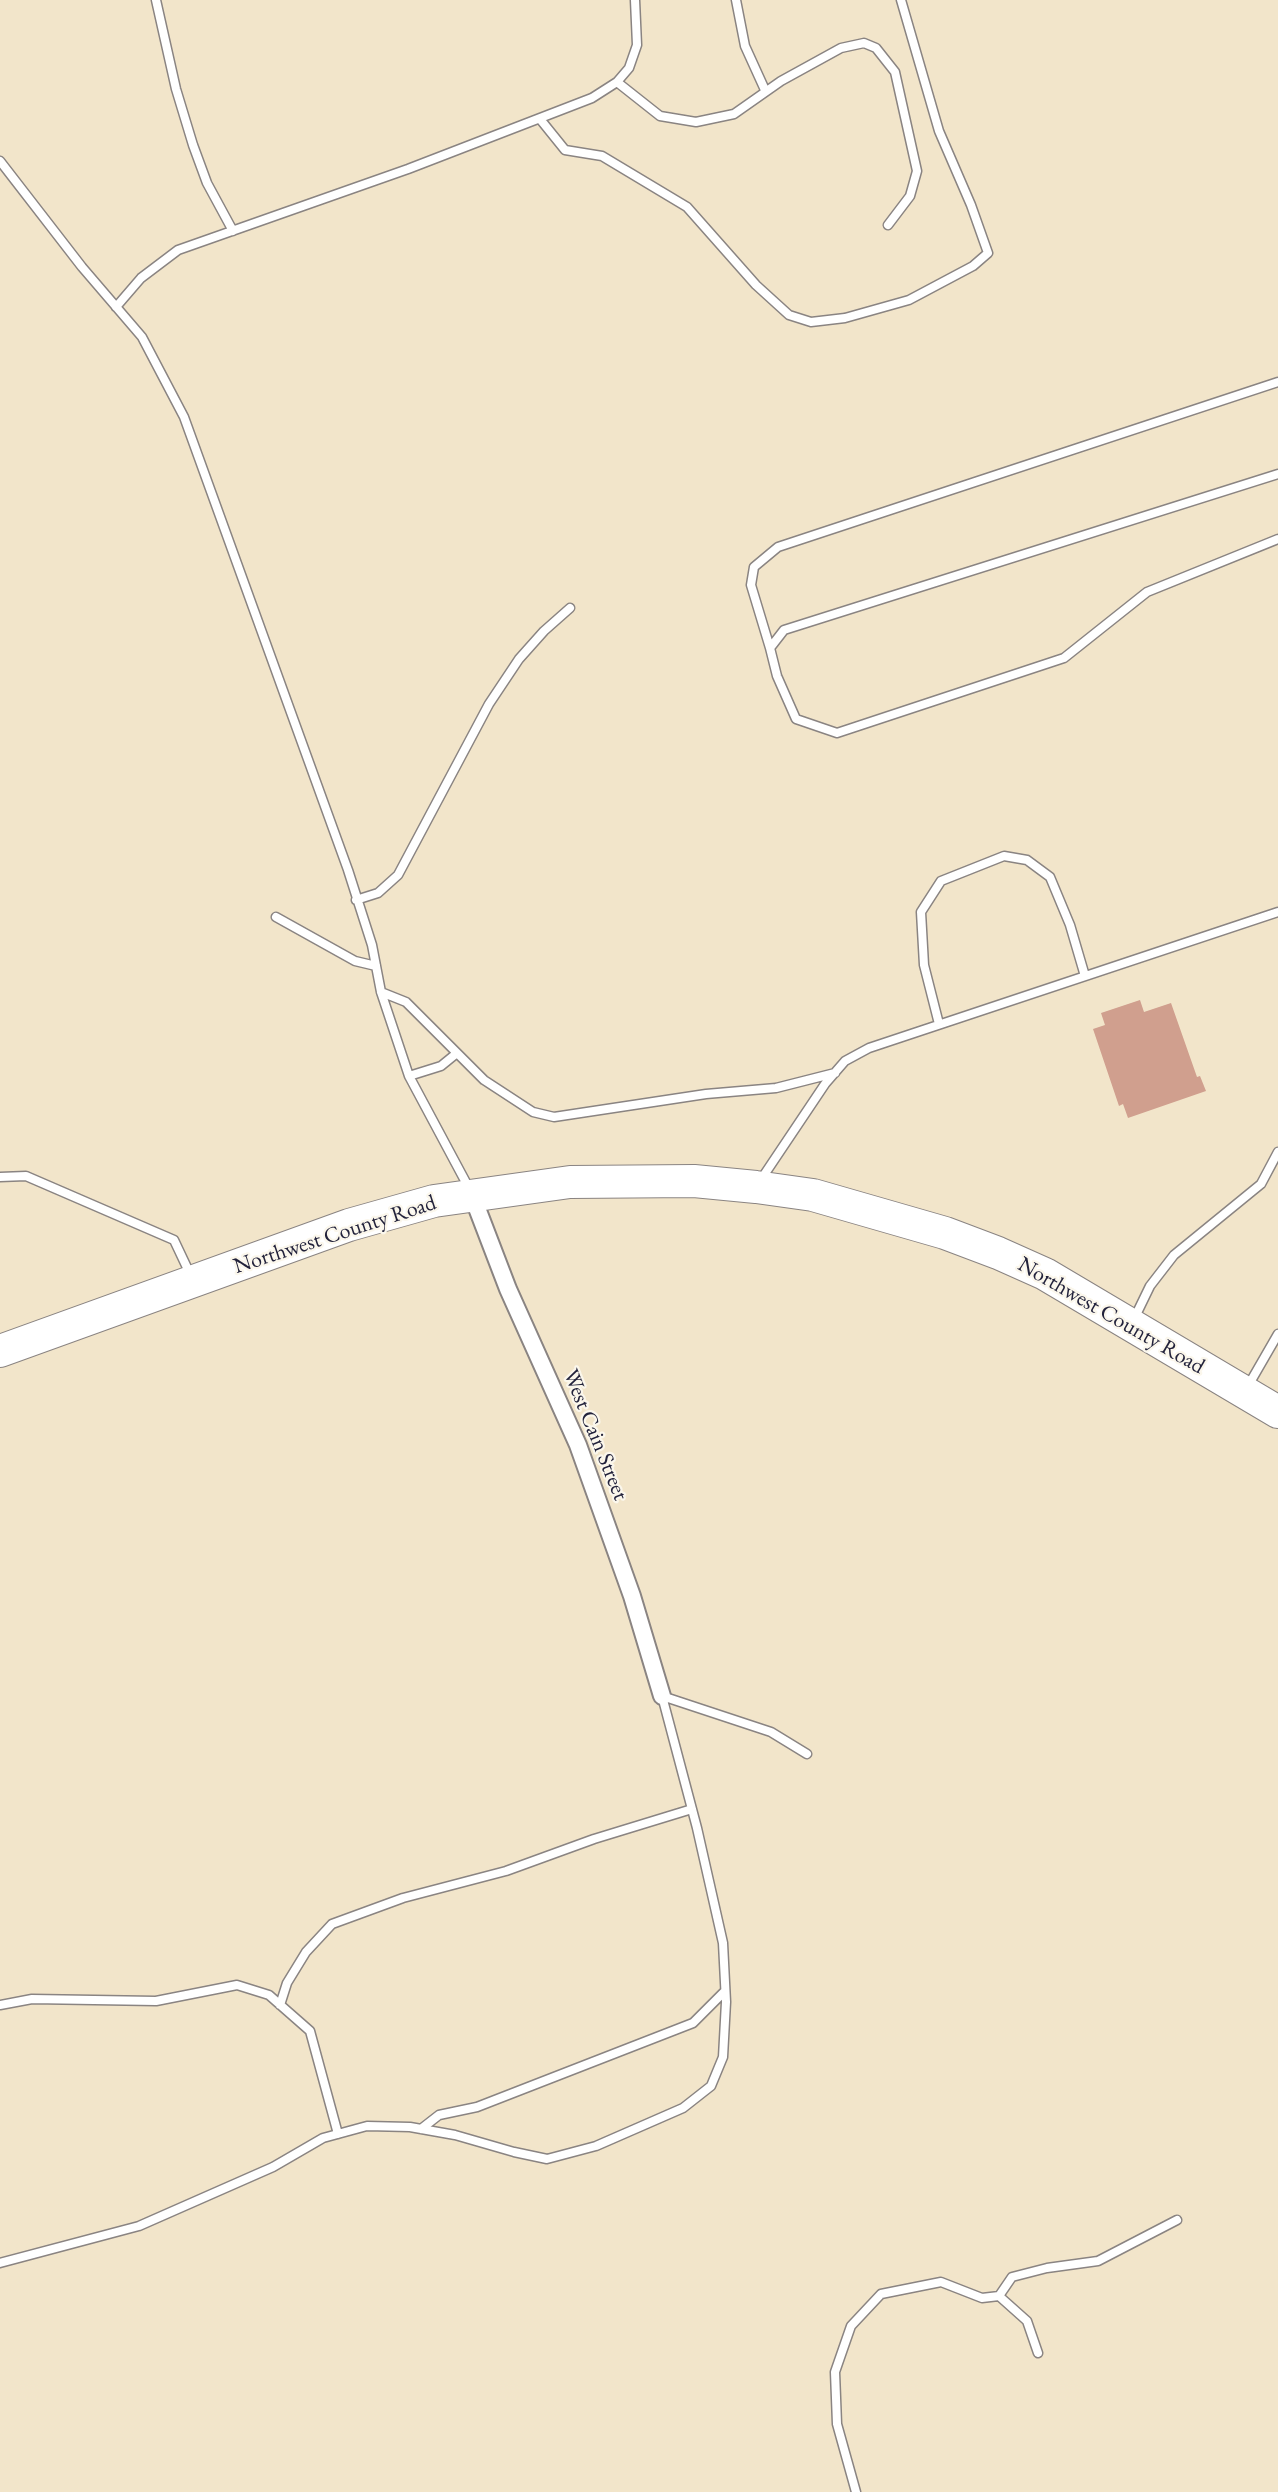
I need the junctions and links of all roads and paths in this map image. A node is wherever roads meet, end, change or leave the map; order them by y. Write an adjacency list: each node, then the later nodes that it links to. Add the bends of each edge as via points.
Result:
1 (156, 0): 10 (lane, via 193,145 207,183)
2 (635, 0): 5 (lane, via 637,45 629,68)
3 (736, 0): 6 (lane, via 745,46)
4 (901, 0): 7 (lane, via 939,131 988,253 973,266 909,300 844,318 811,322 789,315 756,285 687,207 602,156 565,150)
5 (617, 82): 6 (lane, via 660,117 696,122 734,114); 7 (lane, via 592,98)
6 (765, 90): 9 (lane, via 841,48 864,44 876,48 895,72 917,171 910,196)
7 (540, 119): 10 (lane)
8 (0, 161): 11 (lane)
9 (888, 225)
10 (233, 231): 11 (lane, via 178,250 141,278)
11 (116, 307): 17 (lane, via 142,337 184,417)
12 (1278, 382): 16 (lane, via 778,547 754,567 751,585)
13 (1278, 474): 16 (lane, via 784,630)
14 (1278, 539): 16 (lane, via 1148,592 1064,658 837,733 796,719 777,676)
15 (570, 608): 17 (lane, via 519,659 489,704 398,875 378,893)
16 (770, 648)
17 (357, 900): 20 (lane)
18 (1278, 912): 21 (lane)
19 (276, 917): 20 (lane, via 355,961)
20 (376, 966): 22 (lane)
21 (1085, 976): 23 (lane); 23 (lane, via 1070,925 1050,878 1027,860 1004,856 941,881 921,912 924,965)
22 (381, 992): 24 (lane, via 406,1002); 26 (lane)
23 (939, 1024): 25 (lane, via 869,1048 845,1061)
24 (457, 1053): 25 (lane, via 484,1080 533,1112 554,1118 706,1094 776,1088); 26 (lane, via 441,1066)
25 (835, 1073): 29 (lane)
26 (409, 1076): 30 (lane)
27 (1278, 1152): 32 (lane, via 1261,1184 1174,1255 1150,1286)
28 (0, 1177): 31 (lane, via 26,1176 174,1239)
29 (756, 1186): 30 (highway, Northwest County Road, via 627,1180 570,1182); 32 (highway, Northwest County Road, via 813,1195 945,1233 1046,1274)
30 (472, 1194): 31 (highway, Northwest County Road, via 349,1225); 37 (street, West Cain Street, via 508,1289 578,1445 632,1596)
31 (193, 1281): 34 (highway, Northwest County Road)
32 (1132, 1325): 35 (highway, Northwest County Road)
33 (1278, 1334): 35 (lane)
34 (0, 1351)
35 (1244, 1392): 36 (highway, Northwest County Road)
36 (1278, 1412)
37 (662, 1696): 38 (lane, via 771,1731); 39 (lane)
38 (807, 1754)
39 (692, 1809): 40 (lane, via 723,1943); 42 (lane, via 506,1871 403,1898 332,1924 306,1952 287,1983)
40 (725, 1991): 43 (lane, via 693,2023 477,2107 439,2115); 43 (lane, via 723,2057 711,2086 683,2108 596,2146 547,2158)
41 (0, 2005): 42 (lane, via 32,1999 156,2001 237,1985 268,1995)
42 (280, 2005): 44 (lane, via 310,2031)
43 (421, 2128): 44 (lane, via 367,2127)
44 (339, 2134): 46 (lane, via 323,2138 225,2190 139,2226)
45 (1177, 2220): 47 (lane, via 1098,2261 1012,2277)
46 (0, 2263)
47 (999, 2296): 48 (lane, via 1027,2321); 49 (lane, via 982,2298 941,2282 881,2294 851,2326 835,2382 837,2424)
48 (1038, 2353)
49 (856, 2492)

